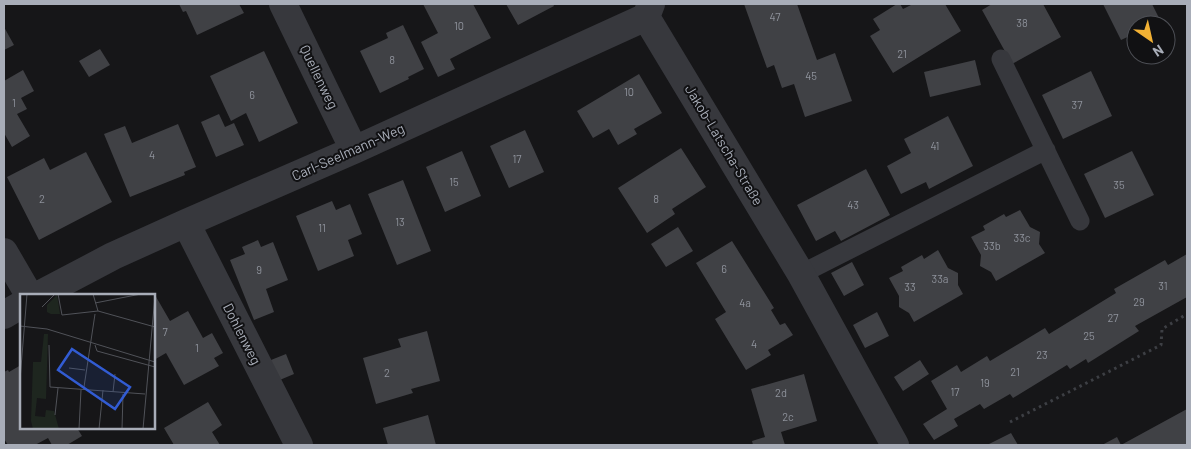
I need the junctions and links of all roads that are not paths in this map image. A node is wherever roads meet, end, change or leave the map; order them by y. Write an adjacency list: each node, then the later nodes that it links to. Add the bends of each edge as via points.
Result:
1 (283, 4): 4 (street, Quellenweg)
2 (648, 10): 4 (street, Carl-Seelmann-Weg); 9 (street, Jakob-Latscha-Straße)
3 (1001, 59): 5 (lane)
4 (354, 150): 7 (street, Carl-Seelmann-Weg)
5 (1046, 150): 6 (lane); 9 (lane)
6 (1080, 221)
7 (186, 223): 11 (street, Carl-Seelmann-Weg); 14 (street, Dohlenweg)
8 (4, 252): 10 (street)
9 (801, 274): 15 (street, Jakob-Latscha-Straße)
10 (28, 294)
11 (41, 294)
12 (20, 306): 13 (street)
13 (4, 315)
14 (299, 445)
15 (895, 445)

